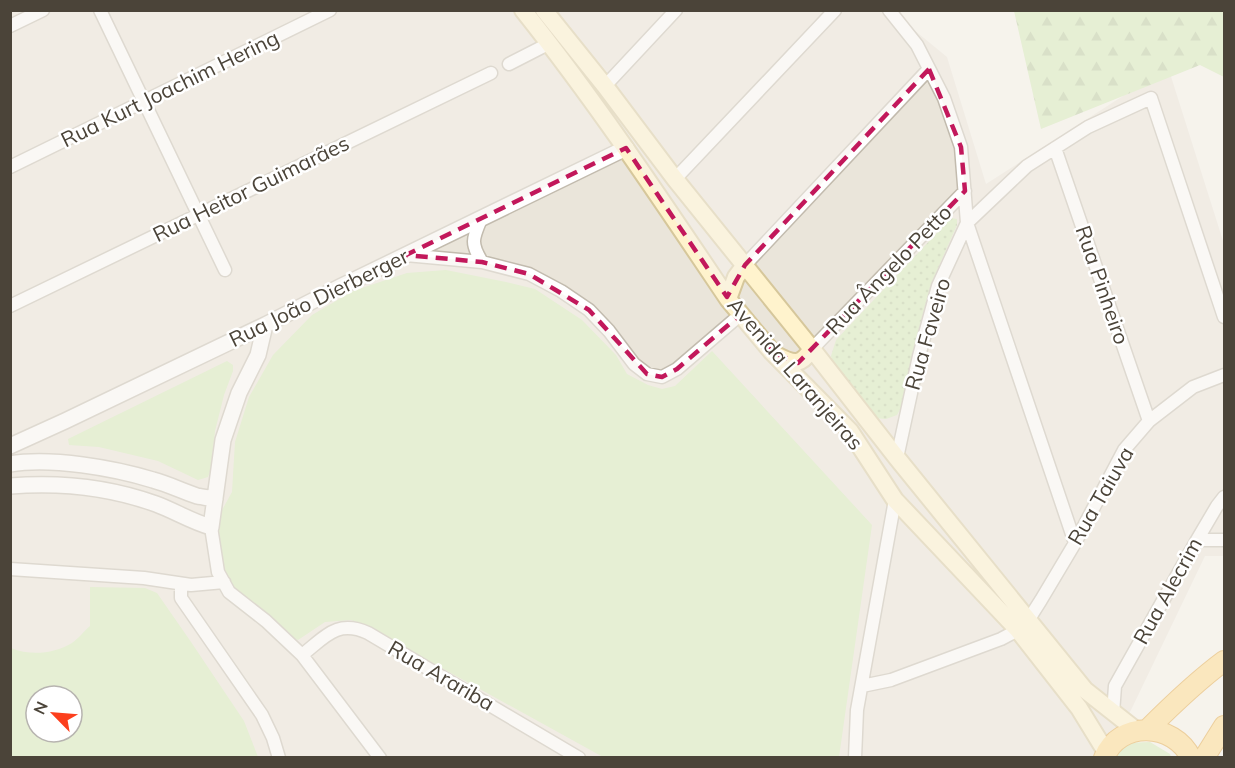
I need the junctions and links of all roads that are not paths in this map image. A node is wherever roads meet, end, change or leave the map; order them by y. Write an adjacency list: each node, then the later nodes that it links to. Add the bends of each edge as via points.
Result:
1 (43, 10): 9 (street)
2 (100, 10): 15 (street)
3 (330, 10): 15 (street, Rua Kurt Joachim Hering)
4 (523, 10): 10 (main road, Avenida Laranjeiras)
5 (544, 10): 14 (main road, Avenida Laranjeiras)
6 (676, 10): 14 (street)
7 (835, 10): 19 (street)
8 (890, 10): 12 (street, via 917,45)
9 (10, 26)
10 (549, 43): 11 (street); 16 (main road, Avenida Laranjeiras)
11 (509, 64)
12 (929, 69): 20 (street, via 961,147); 26 (street)
13 (491, 73): 21 (street, Rua Heitor Guimarães)
14 (605, 86): 19 (main road, Avenida Laranjeiras)
15 (144, 101): 18 (street, Rua Kurt Joachim Hering); 21 (street)
16 (627, 148): 22 (street, Rua João Dierberger); 28 (main road, Avenida Laranjeiras)
17 (1055, 148): 23 (street, Rua Faveiro, via 1027,166); 31 (street, Rua Faveiro, via 1088,127 1151,98); 36 (street, Rua Pinheiro)
18 (10, 166)
19 (675, 179): 26 (main road, Avenida Laranjeiras)
20 (965, 190): 23 (street); 33 (street, Rua Ângelo Petto)
21 (198, 215): 27 (street); 29 (street, Rua Heitor Guimarães)
22 (481, 219): 24 (street, Rua João Dierberger); 25 (street, via 473,238 475,252)
23 (967, 223): 38 (street, Rua Faveiro, via 938,286); 47 (street)
24 (406, 255): 25 (street); 32 (street, Rua João Dierberger)
25 (482, 262): 30 (street, via 529,274 589,310 646,374 662,377 677,369)
26 (745, 266): 28 (main road); 33 (main road, Avenida Laranjeiras)
27 (225, 270)
28 (728, 298): 30 (main road, Avenida Laranjeiras)
29 (10, 306)
30 (740, 315): 34 (main road, Avenida Laranjeiras)
31 (1224, 317)
32 (265, 325): 37 (street, Rua João Dierberger); 42 (street, via 258,355 239,393 223,440)
33 (812, 348): 34 (main road, via 806,359 798,363); 38 (main road, Avenida Laranjeiras)
34 (772, 352): 43 (main road, Avenida Laranjeiras, via 849,431)
35 (1224, 375): 36 (street, Rua Taiuva, via 1193,387)
36 (1149, 421): 47 (street, Rua Taiuva, via 1125,450)
37 (10, 446)
38 (897, 458): 51 (main road, Avenida Laranjeiras)
39 (10, 464): 42 (street, via 62,463 110,469)
40 (10, 486): 44 (street, via 52,484 117,492)
41 (1224, 497): 45 (street, Rua Alecrim)
42 (215, 499): 44 (street)
43 (895, 500): 51 (main road, Avenida Laranjeiras); 54 (street)
44 (211, 527): 49 (street, via 218,572)
45 (1197, 540): 46 (street); 55 (street, Rua Alecrim)
46 (1224, 540)
47 (1075, 543): 51 (street, Rua Taiuva)
48 (10, 569): 50 (street)
49 (224, 582): 50 (street); 52 (street, via 229,592)
50 (181, 584): 61 (street, via 181,598 262,715)
51 (1023, 625): 54 (street, via 1002,639 891,680); 56 (main road, Avenida Laranjeiras); 60 (main road, Avenida Laranjeiras, via 1079,708)
52 (302, 655): 62 (street); 63 (street, Rua Arariba, via 334,630 359,629)
53 (1224, 661): 58 (highway)
54 (862, 686): 64 (street)
55 (1115, 686): 56 (street); 57 (street, Rua Alecrim)
56 (1092, 695): 57 (main road, Avenida Laranjeiras)
57 (1113, 713): 58 (main road, Avenida Laranjeiras)
58 (1142, 730): 60 (highway, via 1119,738); 65 (highway, via 1164,733 1179,741)
59 (1223, 731): 66 (highway)
60 (1105, 755)
61 (279, 758)
62 (380, 758)
63 (579, 758)
64 (855, 758)
65 (1191, 758)
66 (1204, 758)

